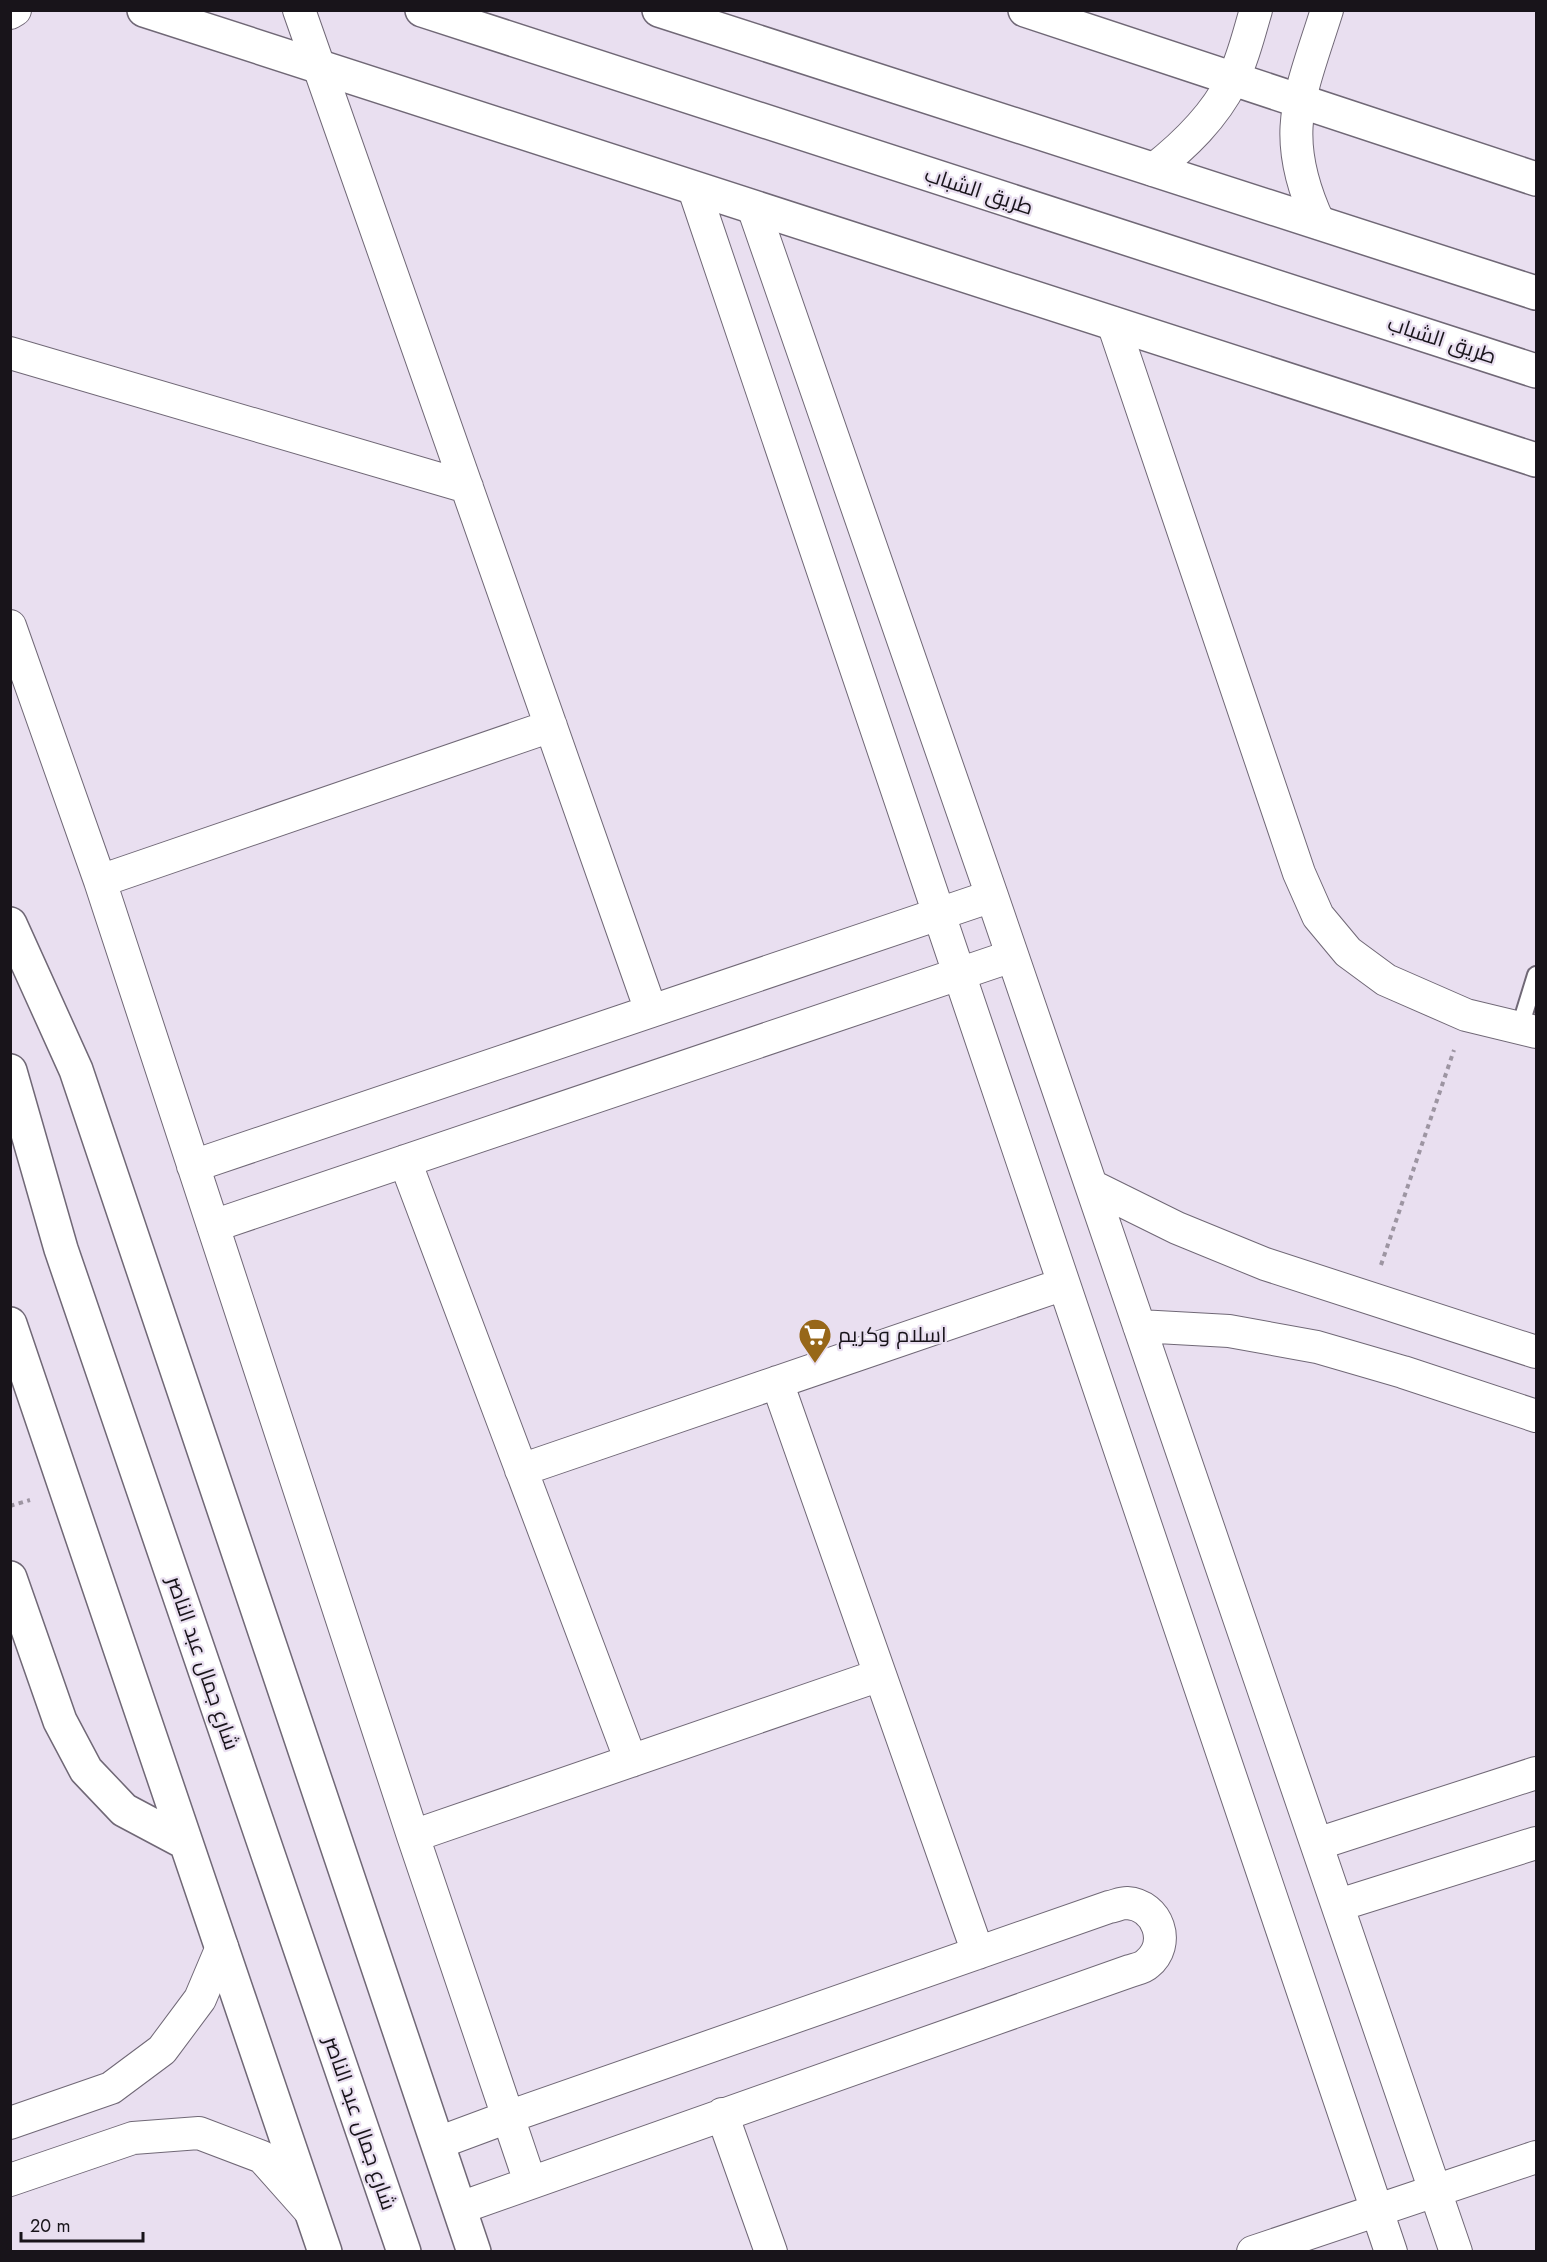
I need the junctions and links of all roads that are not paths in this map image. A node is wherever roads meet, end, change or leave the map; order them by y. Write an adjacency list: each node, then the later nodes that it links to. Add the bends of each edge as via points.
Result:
1 (15, 10): 9 (street)
2 (144, 10): 10 (main road)
3 (298, 10): 10 (street)
4 (422, 10): 21 (main road, طريق الشباب)
5 (659, 10): 13 (main road)
6 (1025, 10): 11 (main road)
7 (1256, 10): 11 (street)
8 (1327, 10): 12 (street)
9 (10, 13)
10 (318, 66): 15 (main road); 23 (street)
11 (1233, 79): 12 (main road); 13 (street, via 1199,130)
12 (1298, 100): 14 (main road); 17 (street, via 1297,164)
13 (1153, 170): 17 (main road)
14 (1536, 179)
15 (694, 189): 16 (main road); 28 (street)
16 (753, 207): 19 (main road); 27 (street)
17 (1318, 223): 18 (main road)
18 (1536, 293)
19 (1113, 323): 22 (main road); 34 (street, via 1299,873 1318,916 1348,952 1386,980 1466,1015)
20 (10, 353): 23 (street)
21 (1536, 371)
22 (1536, 460)
23 (466, 487): 25 (street)
24 (10, 626): 26 (street)
25 (550, 726): 26 (street); 33 (street)
26 (100, 881): 37 (street)
27 (992, 896): 28 (street); 30 (street)
28 (940, 914): 31 (street); 33 (street)
29 (10, 924): 61 (main road, via 76,1070)
30 (1012, 956): 31 (street); 38 (street)
31 (961, 973): 36 (street); 40 (street)
32 (1536, 975): 34 (lane)
33 (651, 1011): 37 (street)
34 (1528, 1029)
35 (10, 1071): 70 (main road, شارع جمال عبد الناصر, via 65,1260)
36 (405, 1161): 39 (street); 46 (street)
37 (194, 1166): 39 (street)
38 (1092, 1186): 42 (street); 43 (street, via 1177,1228 1265,1264)
39 (213, 1226): 51 (street)
40 (1064, 1284): 44 (street); 67 (street)
41 (10, 1324): 52 (main road)
42 (1139, 1326): 45 (street, via 1228,1331 1317,1347); 54 (street)
43 (1536, 1352)
44 (777, 1382): 46 (street); 48 (street)
45 (1536, 1416)
46 (521, 1470): 49 (street)
47 (13, 1591): 52 (main road, via 60,1721 86,1770 124,1810)
48 (880, 1675): 49 (street); 57 (street)
49 (631, 1761): 51 (street)
50 (1536, 1773): 54 (street)
51 (413, 1836): 59 (street)
52 (186, 1843): 56 (main road)
53 (1536, 1843): 55 (street)
54 (1317, 1844): 55 (street)
55 (1339, 1905): 65 (street)
56 (222, 1947): 60 (street, via 200,1999 162,2050 111,2088); 68 (main road)
57 (978, 1953): 58 (street, via 1126,1903 1143,1907 1156,1918 1161,1935 1158,1952 1147,1965); 59 (street)
58 (722, 2115): 64 (street); 72 (street)
59 (508, 2117): 61 (street); 64 (street)
60 (10, 2123)
61 (438, 2143): 66 (main road)
62 (1536, 2157): 65 (street)
63 (10, 2180): 68 (street, via 133,2138 199,2133 262,2157)
64 (530, 2182): 66 (street)
65 (1437, 2190): 67 (street); 75 (street)
66 (460, 2208): 71 (main road)
67 (1376, 2210): 73 (street); 74 (street)
68 (311, 2212): 69 (main road)
69 (325, 2252)
70 (404, 2252)
71 (474, 2252)
72 (771, 2252)
73 (1253, 2252)
74 (1391, 2252)
75 (1456, 2252)

